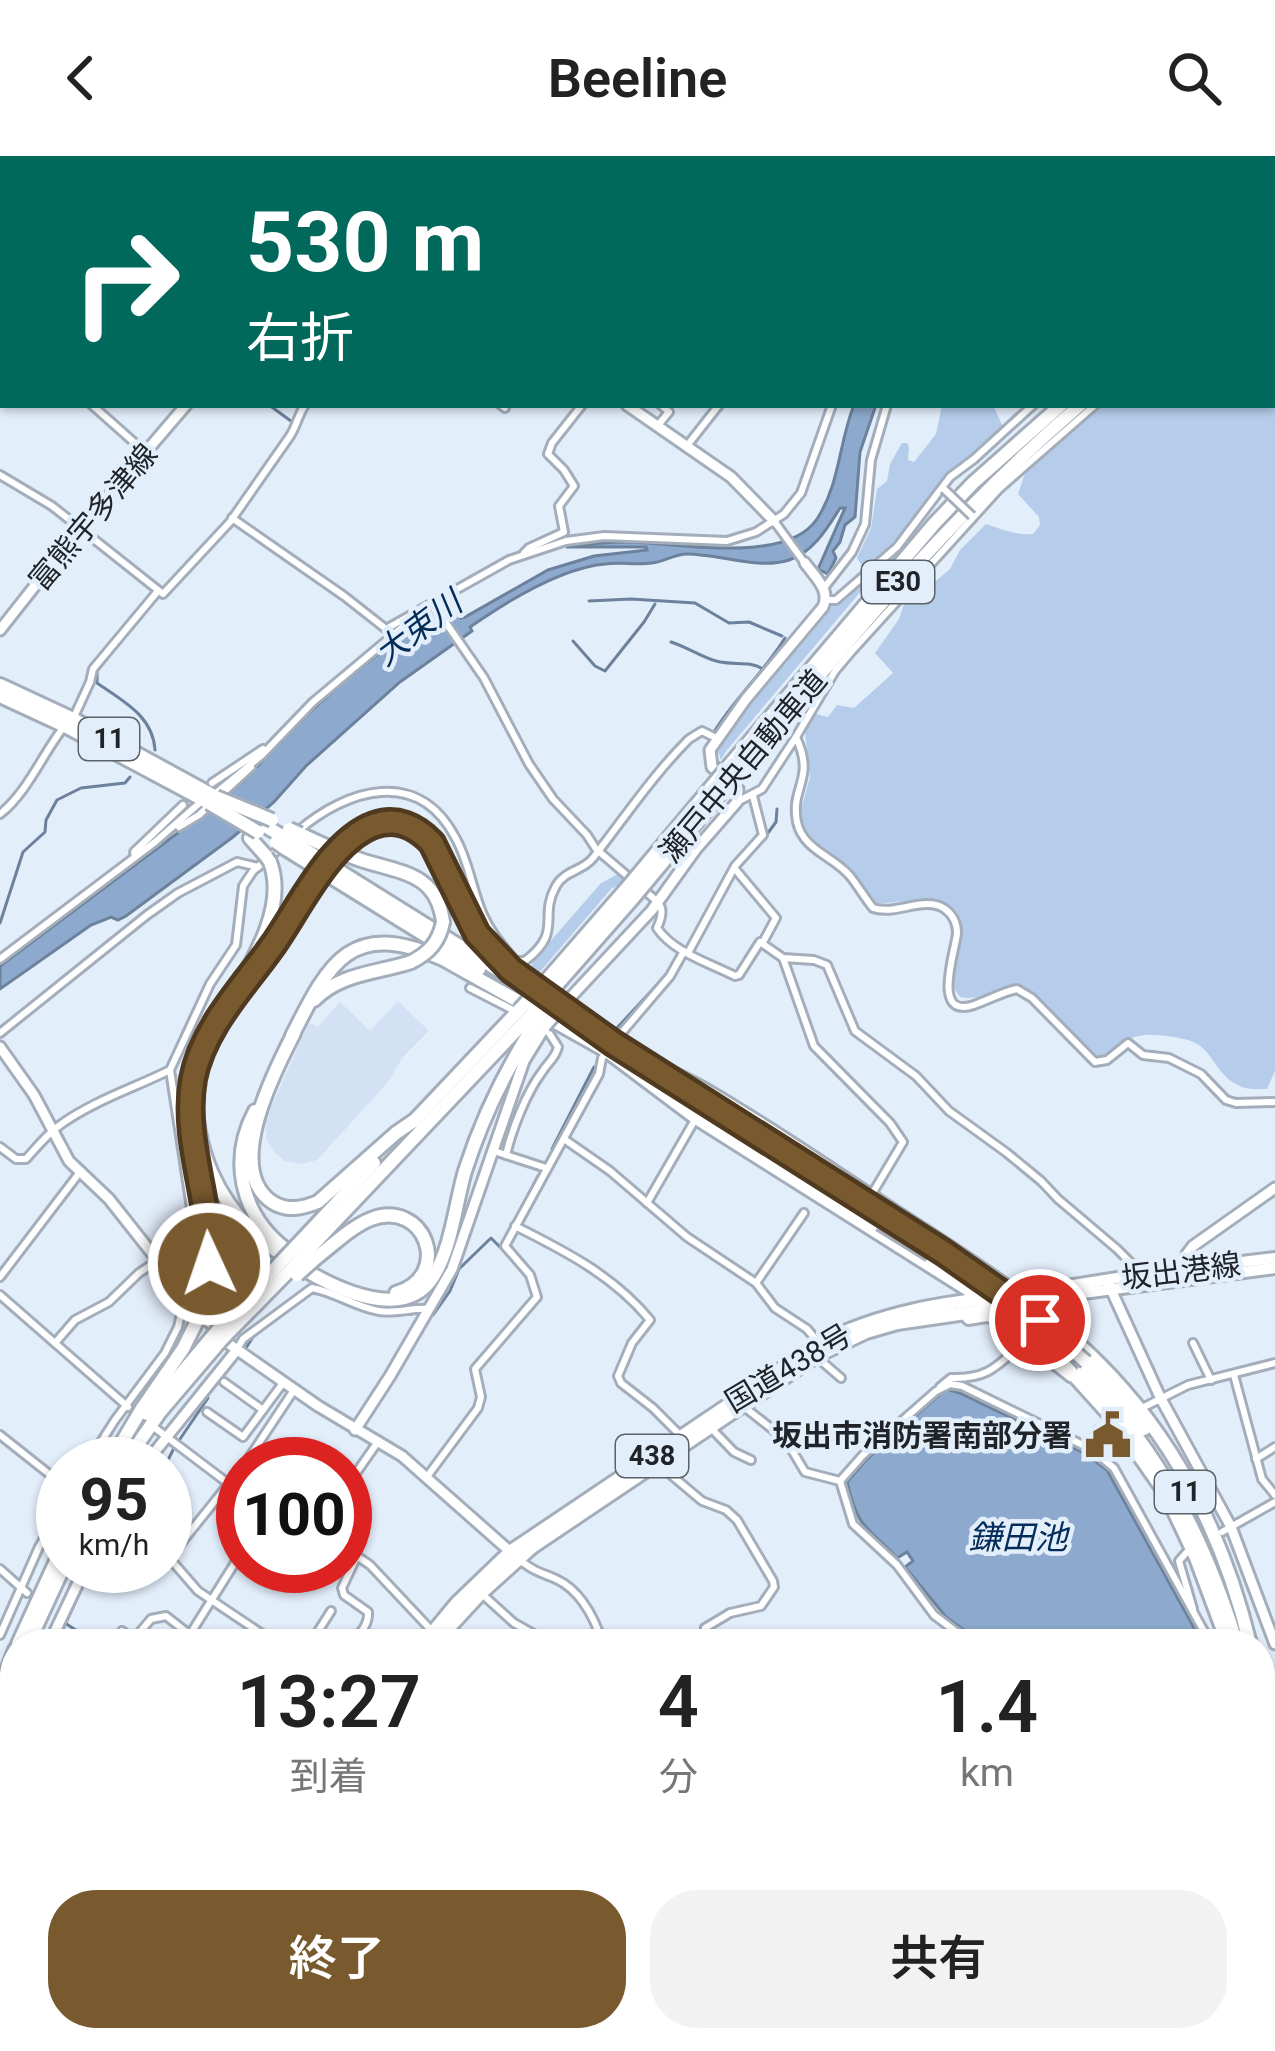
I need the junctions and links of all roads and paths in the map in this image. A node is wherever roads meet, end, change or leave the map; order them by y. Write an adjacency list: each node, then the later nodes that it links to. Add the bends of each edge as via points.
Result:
1 (95, 408): 16 (street)
2 (184, 408): 16 (street, 富熊宇多津線)
3 (303, 408): 20 (street)
4 (580, 408): 23 (street, via 548,454 573,482 560,506 564,532)
5 (631, 408): 14 (street)
6 (672, 408): 14 (street)
7 (717, 408): 15 (street)
8 (831, 408): 21 (street, via 801,493)
9 (886, 408): 26 (street, via 865,524)
10 (1030, 408): 18 (street)
11 (1058, 408): 39 (highway, 瀬戸中央自動車道 / E30, via 922,537)
12 (1076, 408): 39 (highway, 瀬戸中央自動車道 / E30, via 943,533)
13 (1092, 408): 19 (street)
14 (656, 428): 15 (street)
15 (686, 447): 21 (street)
16 (146, 453): 22 (street, 富熊宇多津線)
17 (0, 475): 22 (street)
18 (944, 488): 19 (street, bridge); 26 (street, via 887,557 836,600)
19 (972, 517): 35 (street, via 835,671)
20 (232, 518): 25 (street); 29 (street, via 386,629)
21 (776, 523): 23 (street, via 727,541 588,537); 24 (street)
22 (79, 530): 25 (street); 30 (street, 富熊宇多津線)
23 (524, 554): 28 (street)
24 (805, 563): 26 (street)
25 (158, 591): 34 (street, via 93,669)
26 (825, 594): 36 (street)
27 (0, 605): 30 (street)
28 (434, 605): 29 (street); 48 (street, via 529,764)
29 (420, 612): 37 (street)
30 (13, 615): 31 (street, 富熊宇多津線)
31 (0, 630)
32 (0, 685): 34 (highway, 11)
33 (0, 696): 34 (highway, 11)
34 (69, 722): 41 (highway, 11); 41 (highway, 11); 44 (street)
35 (796, 737): 40 (street); 69 (street, via 806,764 796,800 805,839 849,875 872,908 928,904 951,913 958,930 947,984 958,1005 1017,989 1095,1062 1128,1043 1202,1074 1226,1100)
36 (717, 739): 42 (street, via 710,761 738,789); 48 (street, via 705,731 689,739)
37 (271, 744): 38 (street); 41 (street)
38 (262, 755): 41 (street); 47 (street, via 199,815)
39 (731, 772): 52 (highway, 瀬戸中央自動車道 / E30, bridge)
40 (753, 796): 42 (street); 51 (street, via 763,835)
41 (208, 798): 45 (highway, bridge); 45 (highway, bridge); 47 (street)
42 (737, 802): 53 (street)
43 (183, 805): 49 (street)
44 (0, 814)
45 (261, 829): 46 (highway); 50 (highway)
46 (288, 839): 63 (highway, bridge, via 420,880 436,896 443,922 431,949 412,962 329,987); 65 (highway, 11)
47 (155, 842): 49 (street)
48 (598, 851): 50 (street, via 556,885 548,936 518,962 488,926 448,825 406,795 371,791 346,800); 53 (street)
49 (135, 857): 57 (street)
50 (264, 862): 60 (highway, via 276,884 272,912); 62 (street, via 237,862 178,893); 66 (street, via 243,886 236,945)
51 (735, 869): 54 (street, via 776,918); 55 (street)
52 (630, 893): 59 (highway, 瀬戸中央自動車道 / E30); 59 (highway, 瀬戸中央自動車道 / E30)
53 (657, 901): 55 (street, via 657,928); 59 (street)
54 (763, 942): 55 (street, via 735,976); 56 (street)
55 (686, 952): 65 (street)
56 (783, 958): 80 (street, via 814,1046 903,1142); 89 (street, via 827,965 856,1031)
57 (0, 959)
58 (470, 988): 61 (street)
59 (557, 990): 61 (highway, 瀬戸中央自動車道 / E30, bridge); 61 (highway, bridge)
60 (226, 1006): 65 (highway, bridge, via 347,843 382,823 405,824 437,850 488,948); 67 (highway)
61 (532, 1020): 67 (highway, via 481,1128 437,1270 404,1299 370,1298 318,1277 238,1218 207,1166); 71 (highway, 瀬戸中央自動車道 / E30); 75 (street); 76 (street, via 557,1055 540,1074)
62 (0, 1033)
63 (292, 1036): 65 (highway, via 332,966 391,943 443,958); 68 (highway)
64 (0, 1047): 72 (street)
65 (610, 1047): 70 (highway, 11); 73 (street); 80 (highway, 11, via 711,1094); 114 (highway, 11, bridge, via 998,1298)
66 (170, 1070): 72 (street); 98 (street, via 192,1215)
67 (194, 1079): 135 (highway, bridge, via 193,1133 209,1236 206,1291 183,1349)
68 (263, 1094): 71 (highway, via 255,1176 270,1200 290,1208 325,1198 396,1133); 84 (highway, via 243,1136 241,1163 254,1210 276,1241 320,1271 382,1293 416,1282 428,1249 414,1225 387,1216)
69 (1275, 1102)
70 (695, 1118): 81 (street); 93 (highway, 11)
71 (413, 1128): 84 (highway)
72 (52, 1132): 74 (street, via 26,1159); 78 (street)
73 (564, 1139): 77 (street); 81 (street)
74 (0, 1148)
75 (494, 1151): 76 (street); 103 (street)
76 (506, 1155): 77 (street)
77 (546, 1168): 83 (street)
78 (80, 1172): 86 (street); 91 (street)
79 (1275, 1188): 90 (street, via 1193,1246)
80 (870, 1196): 96 (highway, 11)
81 (647, 1203): 92 (street)
82 (804, 1213): 92 (street)
83 (515, 1226): 140 (street, via 584,1261 637,1303 650,1320 618,1376); 148 (street, via 505,1246 537,1297 475,1369 478,1408)
84 (307, 1252): 88 (highway, bridge)
85 (1275, 1258): 90 (main road, 坂出港線)
86 (157, 1261): 98 (street); 109 (street)
87 (1275, 1268): 90 (main road, 坂出港線)
88 (289, 1269): 106 (highway); 106 (highway)
89 (1142, 1274): 90 (main road, 坂出港線); 94 (main road, 坂出港線); 95 (street)
90 (1182, 1275): 95 (main road, 坂出港線)
91 (0, 1277)
92 (756, 1283): 111 (street, via 807,1329)
93 (960, 1285): 99 (highway, 11); 102 (highway)
94 (1109, 1285): 95 (main road, 坂出港線); 96 (main road, 坂出港線); 100 (main road, 坂出港線); 122 (street)
95 (1151, 1285)
96 (1017, 1294): 99 (highway, 国道438号 / 438); 101 (highway, 11)
97 (0, 1295): 109 (street)
98 (185, 1295): 112 (street); 124 (street, via 173,1339)
99 (982, 1298): 102 (highway, 国道438号 / 438); 104 (highway, 11)
100 (1052, 1299): 101 (main road, 坂出港線); 105 (main road)
101 (1030, 1304): 104 (highway, 国道438号 / 438); 105 (highway)
102 (956, 1306): 104 (highway, 国道438号 / 438); 107 (street, via 965,1321 987,1318); 111 (highway, 国道438号 / 438, via 875,1318)
103 (430, 1309): 112 (street, via 376,1311 312,1288); 131 (street)
104 (998, 1309): 107 (highway)
105 (1052, 1322): 126 (highway)
106 (226, 1328): 108 (highway, bridge)
107 (1028, 1338): 114 (street); 120 (street, via 984,1376 951,1378); 128 (highway)
108 (214, 1341): 136 (highway); 137 (highway)
109 (55, 1343): 124 (street)
110 (1193, 1343): 117 (street)
111 (818, 1350): 116 (street); 123 (highway, 国道438号 / 438)
112 (236, 1351): 119 (street); 138 (street)
113 (1275, 1363): 115 (street)
114 (1081, 1372): 192 (highway, 11, via 1170,1484 1204,1551); 193 (highway, 11, via 1136,1418 1178,1479)
115 (1234, 1375): 117 (street); 144 (street)
116 (841, 1378)
117 (1211, 1380): 122 (street)
118 (224, 1382): 125 (street)
119 (283, 1383): 121 (street); 125 (street)
120 (940, 1389): 149 (street); 169 (street, via 962,1386 1107,1461)
121 (294, 1390): 131 (street); 139 (street)
122 (1160, 1397): 126 (street); 153 (street)
123 (739, 1402): 129 (highway, 国道438号 / 438); 140 (highway, 国道438号 / 438); 149 (street, via 786,1440 805,1472)
124 (128, 1407): 134 (street)
125 (263, 1410): 127 (street, via 243,1437)
126 (1138, 1410): 194 (highway, 11, via 1207,1516)
127 (207, 1412)
128 (1118, 1420): 132 (street); 191 (highway, via 1177,1513)
129 (710, 1427): 140 (highway, 国道438号 / 438); 146 (street)
130 (155, 1428): 138 (street)
131 (355, 1430): 141 (street)
132 (1096, 1431)
133 (0, 1435): 147 (street)
134 (106, 1437)
135 (125, 1437)
136 (131, 1437)
137 (143, 1437)
138 (165, 1437)
139 (263, 1437)
140 (683, 1440): 145 (highway, 国道438号 / 438)
141 (377, 1443): 143 (street); 148 (street)
142 (1275, 1447): 144 (street)
143 (372, 1450)
144 (1256, 1459): 151 (street)
145 (654, 1460): 155 (highway, 国道438号 / 438); 155 (highway, 国道438号 / 438, via 592,1514); 188 (street, via 737,1520 773,1581 761,1606)
146 (751, 1460)
147 (36, 1464)
148 (426, 1478): 155 (street)
149 (840, 1481): 189 (street, via 853,1524)
150 (216, 1498): 152 (street)
151 (1275, 1498): 153 (street)
152 (192, 1526)
153 (1227, 1529): 172 (street)
154 (1186, 1552): 169 (street, via 1179,1561)
155 (514, 1555): 166 (highway, 国道438号 / 438); 184 (highway, 国道438号 / 438, via 457,1604); 187 (street, via 574,1593)
156 (36, 1556): 160 (street)
157 (372, 1567): 183 (street)
158 (0, 1569): 160 (street)
159 (192, 1584): 167 (street)
160 (24, 1590): 173 (street)
161 (41, 1593): 174 (highway)
162 (52, 1593): 175 (highway)
163 (72, 1593): 171 (street)
164 (217, 1593): 167 (street)
165 (344, 1593): 182 (street, via 368,1612)
166 (481, 1593): 185 (highway, 国道438号 / 438); 186 (street)
167 (210, 1600): 179 (street); 180 (street)
168 (49, 1610): 171 (street)
169 (1192, 1610): 190 (street)
170 (331, 1611): 181 (street)
171 (60, 1618): 176 (street)
172 (1272, 1618)
173 (3, 1629)
174 (24, 1629)
175 (35, 1629)
176 (55, 1629)
177 (144, 1629): 178 (street, via 166,1616)
178 (183, 1629)
179 (192, 1629)
180 (254, 1629)
181 (320, 1629)
182 (363, 1629)
183 (427, 1629)
184 (441, 1629)
185 (444, 1629)
186 (525, 1629)
187 (596, 1629)
188 (705, 1629)
189 (952, 1629)
190 (1203, 1629)
191 (1226, 1629)
192 (1227, 1629)
193 (1243, 1629)
194 (1244, 1629)

